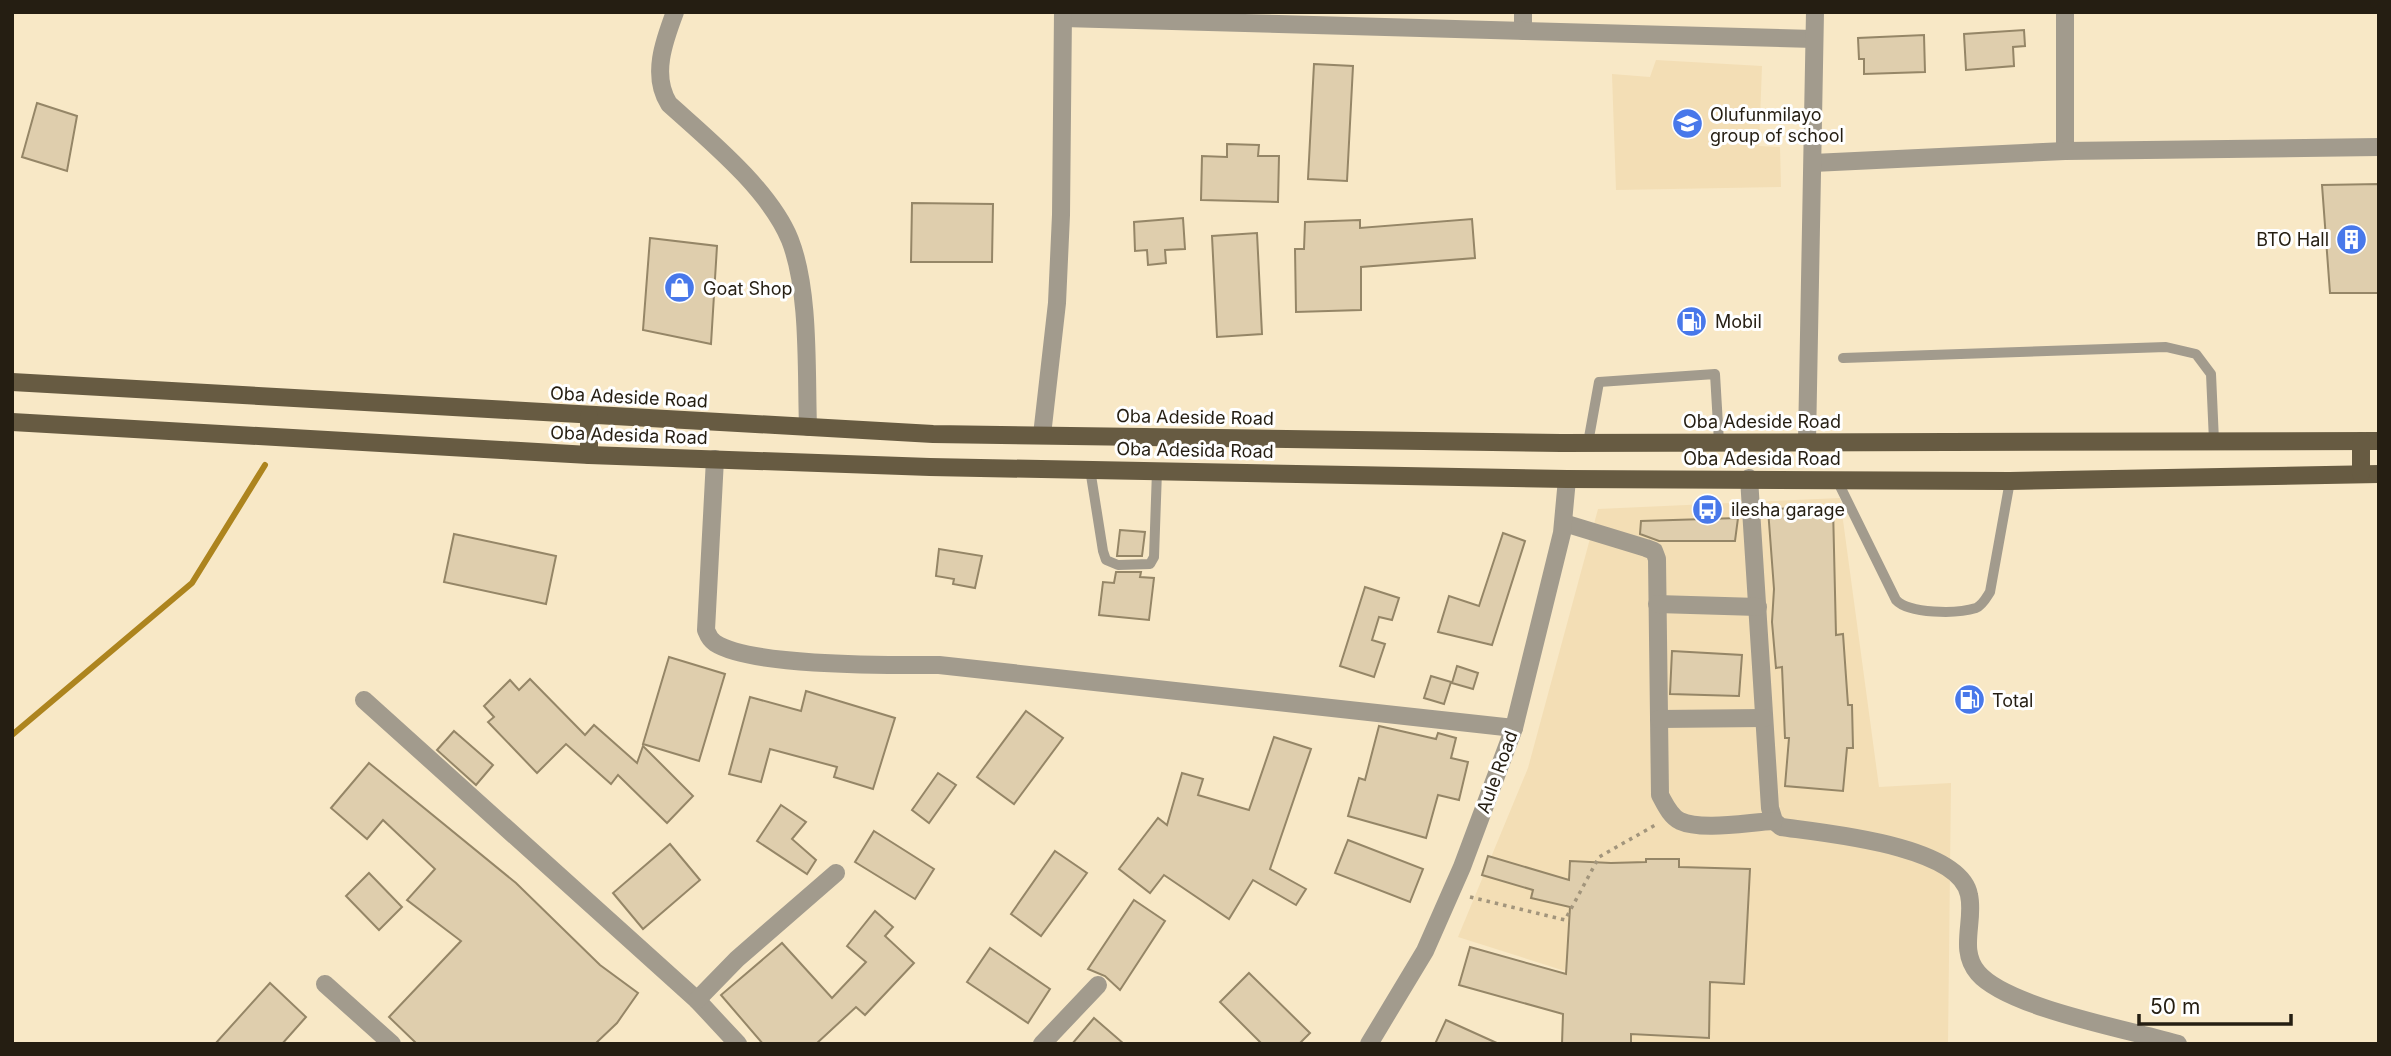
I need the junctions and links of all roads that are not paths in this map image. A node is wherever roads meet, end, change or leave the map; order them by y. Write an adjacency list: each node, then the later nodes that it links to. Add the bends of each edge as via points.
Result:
1 (676, 12): 15 (street, via 662,52 661,92 751,180 790,238 801,275)
2 (1523, 12): 6 (street)
3 (1815, 12): 7 (street)
4 (2064, 12): 9 (street)
5 (1063, 15): 6 (street); 16 (street, via 1057,303)
6 (1523, 31): 7 (street)
7 (1814, 39): 10 (street)
8 (2379, 147): 9 (street)
9 (2065, 151): 10 (street)
10 (1813, 163): 20 (street)
11 (1843, 358): 17 (lane, via 2166,346 2196,354 2211,374)
12 (12, 382): 13 (main road, Oba Adeside Road)
13 (589, 416): 15 (main road, Oba Adeside Road); 22 (main road)
14 (12, 422): 22 (main road, Oba Adesida Road)
15 (808, 427): 16 (main road, Oba Adeside Road)
16 (1042, 435): 21 (main road, Oba Adeside Road)
17 (2214, 441): 18 (main road, Oba Adeside Road); 20 (main road, Oba Adeside Road)
18 (2370, 441): 26 (main road)
19 (1718, 442): 20 (main road, Oba Adeside Road); 21 (main road, Oba Adeside Road); 21 (lane, via 1715,374 1598,382)
20 (1807, 442)
21 (1587, 443)
22 (589, 455): 23 (main road, Oba Adesida Road)
23 (715, 459): 24 (main road, Oba Adesida Road); 37 (street, via 706,630 717,645 766,657 939,665)
24 (1090, 469): 25 (main road, Oba Adesida Road); 25 (lane, via 1103,551 1107,560 1118,565 1150,564 1154,557)
25 (1157, 471): 29 (main road, Oba Adesida Road)
26 (2370, 474): 30 (main road, Oba Adesida Road)
27 (1749, 478): 28 (main road, Oba Adesida Road); 29 (main road, Oba Adesida Road); 33 (street)
28 (1836, 478): 30 (main road, Oba Adesida Road); 30 (lane, via 1896,600 1918,611 1975,608 1984,603 1990,592)
29 (1567, 480): 31 (street, Aule Road)
30 (2010, 481)
31 (1564, 523): 32 (street, via 1654,551); 37 (street, Aule Road)
32 (1657, 604): 33 (street); 36 (street)
33 (1758, 607): 35 (street)
34 (363, 701): 42 (street)
35 (1764, 718): 36 (street); 38 (street)
36 (1659, 719): 38 (street, via 1660,794 1673,815 1694,825)
37 (1514, 728): 46 (street, Aule Road, via 1424,951)
38 (1774, 821): 47 (street, via 1781,827 1860,838 1926,857 1955,872 1966,883 1970,898 1970,958 1991,984 2053,1010)
39 (836, 873): 42 (street)
40 (325, 984): 43 (street)
41 (1098, 985): 45 (street)
42 (697, 1000): 44 (street)
43 (392, 1044)
44 (738, 1044)
45 (1042, 1044)
46 (1368, 1044)
47 (2178, 1044)

